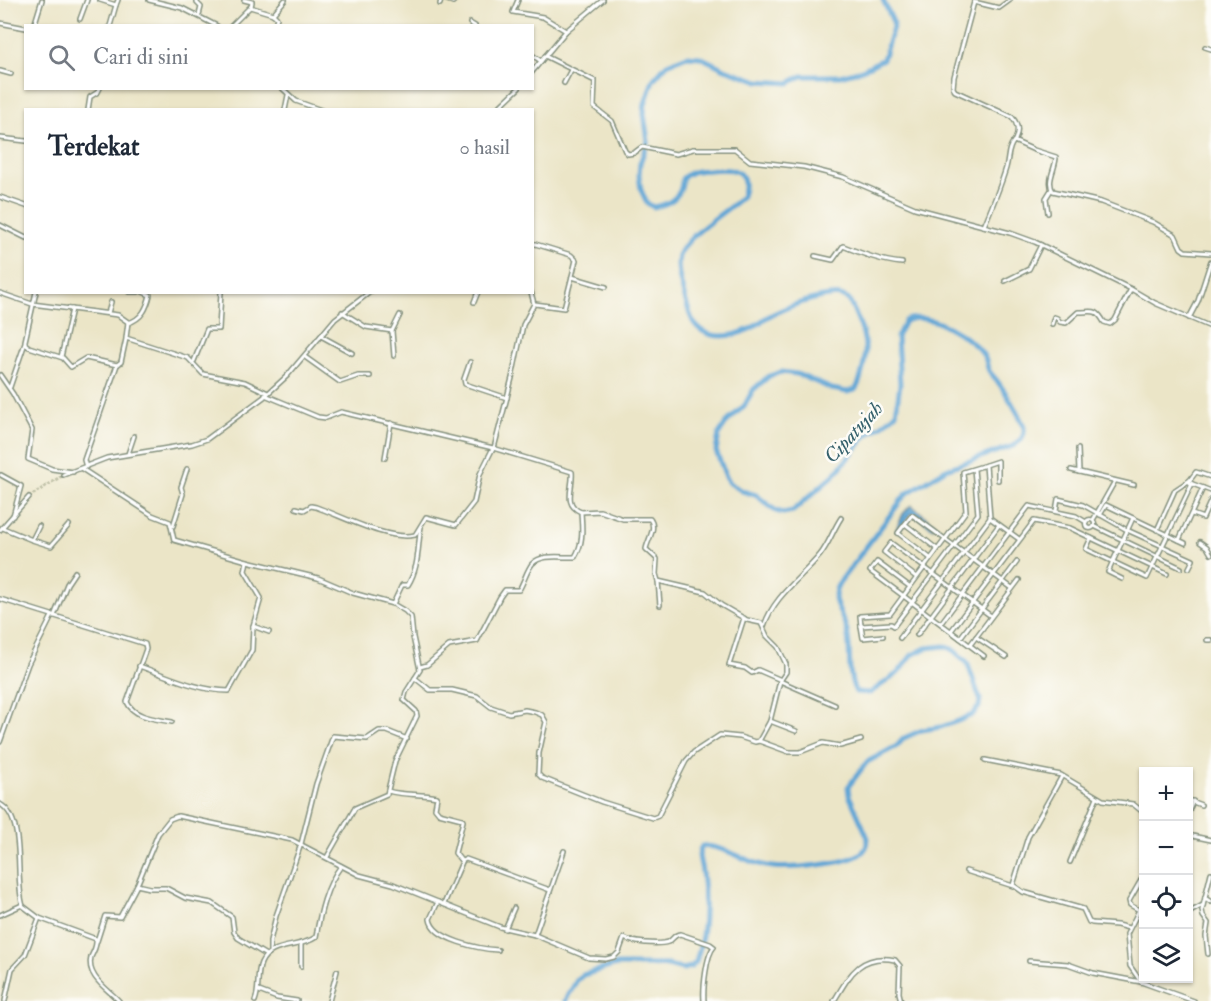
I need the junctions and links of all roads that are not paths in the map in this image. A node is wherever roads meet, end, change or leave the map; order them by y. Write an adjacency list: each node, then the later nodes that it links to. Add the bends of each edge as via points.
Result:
1 (42, 0): 23 (street)
2 (87, 0): 21 (street)
3 (100, 0): 16 (street)
4 (118, 0): 16 (street)
5 (149, 0): 17 (street)
6 (174, 0): 17 (street)
7 (197, 0): 20 (street, via 201,7)
8 (244, 0): 18 (street, via 252,2)
9 (285, 0): 19 (street)
10 (447, 0): 11 (street)
11 (455, 0)
12 (518, 0): 29 (street, via 513,12 543,17)
13 (603, 0): 29 (street)
14 (1010, 0): 15 (street, via 999,8)
15 (975, 1): 50 (street, via 953,88 1012,117 1018,133)
16 (116, 5): 24 (street)
17 (173, 6): 20 (street)
18 (251, 7): 19 (street); 26 (street)
19 (273, 14): 27 (street, via 277,18)
20 (199, 15): 25 (street)
21 (80, 19)
22 (0, 23): 28 (street)
23 (35, 24)
24 (111, 24)
25 (214, 24)
26 (233, 24)
27 (275, 24)
28 (24, 28)
29 (566, 31): 33 (street)
30 (1205, 47): 31 (street)
31 (1211, 49)
32 (534, 56): 34 (street)
33 (545, 56): 34 (street); 36 (street)
34 (541, 61): 35 (street)
35 (534, 70)
36 (571, 70): 39 (street); 56 (street, via 595,81 594,107 612,121 625,151 631,154 642,147 675,154 736,149 750,161 804,167 843,177 915,208)
37 (0, 71): 38 (street)
38 (11, 74)
39 (564, 82)
40 (99, 90): 44 (street, via 90,98)
41 (284, 90): 43 (street)
42 (517, 90): 47 (street)
43 (288, 95): 45 (street); 46 (street)
44 (88, 108)
45 (285, 108)
46 (315, 108)
47 (498, 108)
48 (0, 138): 49 (street)
49 (24, 141)
50 (1014, 141): 51 (street, via 1056,157); 56 (street)
51 (1051, 190): 54 (street, via 1046,198); 60 (street, via 1101,202 1153,222 1175,235 1185,251)
52 (0, 197): 53 (street)
53 (24, 205)
54 (1048, 213)
55 (0, 225): 57 (street)
56 (984, 226): 59 (street)
57 (24, 237)
58 (534, 244): 64 (street, via 574,256)
59 (1041, 245): 65 (street, via 1029,269); 67 (street)
60 (1211, 253)
61 (815, 256): 63 (street, via 833,260 843,246)
62 (1211, 261): 84 (street)
63 (903, 263)
64 (572, 277): 66 (street); 79 (street, via 563,309)
65 (1005, 281)
66 (606, 286)
67 (1131, 289): 84 (street); 86 (street, via 1110,324 1096,311 1078,312 1066,323 1054,317)
68 (0, 293): 78 (street)
69 (35, 294): 78 (street)
70 (145, 294): 75 (street)
71 (221, 294): 96 (street, via 219,329 207,329)
72 (367, 294): 81 (street)
73 (477, 294): 77 (street)
74 (532, 294): 79 (street)
75 (150, 296): 85 (street, via 140,317)
76 (111, 302): 82 (street)
77 (474, 302)
78 (32, 304): 80 (street); 91 (street)
79 (534, 304): 103 (street, via 523,325)
80 (72, 309): 82 (street); 94 (street)
81 (342, 312): 88 (street, via 366,327); 89 (street)
82 (108, 313): 85 (street)
83 (400, 315): 88 (street)
84 (1189, 318): 87 (street)
85 (128, 323): 90 (street)
86 (1052, 324)
87 (1211, 327)
88 (393, 331): 93 (street)
89 (321, 336): 92 (street); 95 (street)
90 (126, 339): 96 (street); 98 (street)
91 (25, 343): 94 (street); 101 (street)
92 (352, 353)
93 (394, 356)
94 (61, 357): 98 (street, via 72,367 86,358)
95 (305, 357): 100 (street, via 340,382); 102 (street)
96 (193, 362): 102 (street, via 203,374 245,382)
97 (470, 362): 103 (street, via 465,384)
98 (117, 365): 111 (street, via 84,460)
99 (0, 375): 101 (street)
100 (370, 376)
101 (10, 388): 116 (street, via 32,430 28,459 52,469)
102 (267, 394): 104 (street, via 321,417 340,412); 108 (street, via 204,440)
103 (507, 398): 106 (street)
104 (391, 423): 106 (street); 109 (street)
105 (134, 436): 108 (street)
106 (493, 448): 131 (street, via 571,470 570,502); 146 (street, via 480,474 474,502 458,524 426,517)
107 (1078, 449): 117 (street)
108 (128, 454): 111 (street)
109 (385, 458)
110 (986, 465): 114 (street); 121 (street, via 998,461); 136 (street)
111 (86, 467): 112 (street)
112 (82, 469): 116 (street); 145 (street)
113 (187, 469): 145 (street)
114 (974, 469): 155 (street, via 963,472 966,511); 162 (street, via 978,514)
115 (1071, 470): 117 (street)
116 (75, 472): 119 (street)
117 (1080, 472): 122 (street)
118 (1, 475): 134 (street, via 21,486)
119 (63, 476)
120 (1211, 477): 123 (street, via 1197,472)
121 (998, 480)
122 (1115, 481): 124 (street); 133 (street)
123 (1190, 483): 125 (street); 150 (street, via 1174,490); 152 (street)
124 (1134, 485)
125 (1203, 488): 126 (street); 132 (street)
126 (1211, 491)
127 (29, 497): 134 (street)
128 (1211, 500): 132 (street, via 1203,518)
129 (296, 508): 146 (street, via 316,507 358,524 404,536 415,536)
130 (1056, 511): 133 (street, via 1058,499 1083,505); 139 (street); 151 (street, via 1029,506)
131 (581, 512): 186 (street, via 601,511 619,518 651,520 653,531 646,548 657,557); 220 (street, via 582,542 575,557 560,556 533,563 519,590 506,590 500,597 477,640 449,646)
132 (1191, 513): 159 (street)
133 (1098, 514): 137 (street, via 1106,505); 138 (street); 149 (street)
134 (13, 516): 148 (street)
135 (841, 518): 207 (street, via 818,557 770,608)
136 (990, 518): 142 (street); 166 (street)
137 (1133, 518): 149 (street); 150 (street)
138 (1093, 520): 139 (street); 144 (street)
139 (1086, 522): 147 (street)
140 (905, 524): 155 (street, via 912,515); 164 (street); 169 (street, via 898,533)
141 (69, 525): 158 (street, via 51,546)
142 (999, 525): 151 (street); 170 (street)
143 (39, 526): 158 (street)
144 (1094, 526): 147 (street); 157 (street)
145 (173, 527): 171 (street, via 174,540)
146 (421, 527): 197 (street, via 414,576 408,585 399,588)
147 (1088, 528): 153 (street)
148 (1, 529): 158 (street)
149 (1127, 530): 157 (street); 163 (street)
150 (1156, 530): 152 (street)
151 (1009, 532): 156 (street); 175 (street)
152 (1168, 535): 159 (street); 163 (street)
153 (1085, 536): 154 (street); 156 (street, via 1037,520)
154 (1090, 538): 165 (street); 172 (street, via 1086,549)
155 (945, 539): 162 (street); 164 (street)
156 (1019, 539): 181 (street)
157 (1123, 539): 165 (street); 168 (street)
158 (32, 540)
159 (1179, 540): 161 (street)
160 (1200, 542): 167 (street)
161 (1185, 543)
162 (954, 546): 166 (street); 180 (street)
163 (1162, 546): 168 (street); 178 (street, via 1193,560)
164 (937, 549): 169 (street)
165 (1118, 551): 172 (street); 176 (street)
166 (964, 553): 170 (street); 187 (street)
167 (1211, 554)
168 (1157, 557): 176 (street); 177 (street)
169 (930, 558): 174 (street)
170 (973, 560): 175 (street); 190 (street)
171 (247, 561): 197 (street, via 318,578); 206 (street, via 245,571 261,597)
172 (1113, 561): 176 (street, via 1147,578); 184 (street, via 1108,572)
173 (1017, 562): 188 (street)
174 (924, 567): 180 (street); 183 (street); 183 (street, via 891,543 884,552)
175 (983, 567): 181 (street); 193 (street)
176 (1152, 567): 182 (street)
177 (1181, 568)
178 (1189, 568)
179 (75, 572): 201 (street)
180 (933, 574): 187 (street); 195 (street)
181 (993, 574): 188 (street); 196 (street)
182 (1167, 574)
183 (916, 577): 189 (street)
184 (1122, 579)
185 (1019, 580): 191 (street)
186 (658, 581): 198 (street); 204 (street, via 705,592)
187 (943, 581): 190 (street); 199 (street)
188 (1003, 581): 191 (street); 200 (street)
189 (909, 586): 192 (street); 192 (street, via 877,562 870,571)
190 (952, 588): 193 (street); 202 (street)
191 (1012, 588): 203 (street)
192 (903, 595): 195 (street); 208 (street, via 890,614 860,616)
193 (962, 595): 196 (street); 205 (street)
194 (0, 599): 201 (street)
195 (913, 602): 199 (street); 208 (street, via 894,626)
196 (973, 602): 200 (street); 209 (street)
197 (393, 604): 220 (street, via 411,617)
198 (660, 605)
199 (922, 609): 202 (street); 214 (street)
200 (982, 609): 203 (street); 215 (street)
201 (53, 616): 219 (street, via 146,644); 230 (street, via 28,664)
202 (932, 616): 205 (street); 211 (street)
203 (992, 616): 213 (street)
204 (744, 618): 207 (street); 222 (street, via 729,665 752,673 758,670)
205 (941, 623): 209 (street)
206 (253, 626): 210 (street); 219 (street, via 252,651 229,691 181,681)
207 (764, 626): 222 (street, via 786,664)
208 (861, 626): 212 (street, via 864,638)
209 (951, 631): 215 (street)
210 (269, 632)
211 (917, 635)
212 (883, 636)
213 (976, 637): 216 (street); 218 (street)
214 (900, 638)
215 (960, 638): 216 (street)
216 (970, 645): 217 (street)
217 (984, 656)
218 (1006, 657)
219 (139, 666): 224 (street, via 129,706 141,715)
220 (420, 667): 221 (street)
221 (415, 678): 227 (street, via 404,698 417,716); 229 (street, via 430,690 477,696 491,707 509,713 525,710 542,715 546,722 538,774 542,778 653,818 658,816 694,752 717,736)
222 (781, 680): 223 (street); 225 (street)
223 (835, 705)
224 (172, 722)
225 (770, 722): 226 (street); 229 (street)
226 (796, 731)
227 (407, 739): 233 (street, via 395,761); 241 (street, via 387,731 367,738 333,736)
228 (861, 740): 229 (street, via 840,746 823,743 800,752)
229 (759, 741)
230 (0, 742)
231 (985, 760): 232 (street)
232 (1062, 776): 234 (street); 251 (street, via 1028,837 1012,883)
233 (388, 791): 243 (street, via 355,808); 244 (street, via 437,796 435,808 439,813 462,819 455,853)
234 (1097, 796): 238 (street, via 1133,804); 245 (street)
235 (1193, 802): 237 (street)
236 (0, 804): 257 (street, via 9,811 14,828)
237 (1201, 805)
238 (1139, 809)
239 (1193, 836): 240 (street)
240 (1211, 840)
241 (301, 844): 243 (street); 250 (street, via 284,837 174,816 158,834); 271 (street, via 276,916)
242 (564, 851): 252 (street)
243 (327, 857): 246 (street)
244 (462, 861): 252 (street, via 466,859); 256 (street)
245 (1070, 862)
246 (341, 866): 254 (street); 269 (street, via 320,912 316,936)
247 (966, 871): 251 (street)
248 (1211, 873): 253 (street)
249 (1139, 882): 260 (street, via 1129,901)
250 (137, 885): 268 (street, via 120,917 105,916); 273 (street, via 166,888 184,898 215,904 232,917 238,938)
251 (1014, 887): 265 (street, via 1083,909 1092,924)
252 (550, 890): 267 (street)
253 (1204, 898): 255 (street); 258 (street)
254 (438, 902): 256 (street); 270 (street, via 430,919 437,931 470,946)
255 (1211, 902)
256 (444, 904): 266 (street)
257 (22, 905): 263 (street); 264 (street)
258 (1203, 905): 262 (street); 272 (street, via 1208,923)
259 (514, 908): 266 (street)
260 (1139, 910)
261 (1139, 910): 265 (street)
262 (1193, 910)
263 (0, 915)
264 (39, 918): 268 (street); 281 (street, via 25,956 12,969)
265 (1129, 928): 277 (street, via 1130,966)
266 (505, 929): 267 (street)
267 (535, 935): 286 (street, via 597,959 616,955 624,938 639,943 668,942 676,934 710,944 714,947 707,958)
268 (97, 941): 282 (street, via 91,958 93,973)
269 (301, 943): 271 (street); 275 (street)
270 (498, 950)
271 (270, 951): 273 (street)
272 (1208, 954)
273 (267, 955): 280 (street, via 260,967)
274 (1029, 961): 278 (street, via 1068,964)
275 (302, 966)
276 (337, 970): 285 (street)
277 (1139, 980)
278 (1139, 982)
279 (1143, 983): 289 (street)
280 (259, 991): 283 (street); 284 (street)
281 (5, 1001)
282 (119, 1001)
283 (255, 1001)
284 (297, 1001)
285 (329, 1001)
286 (704, 1001)
287 (834, 1001): 288 (street, via 854,970 864,963 887,959 900,966)
288 (901, 1001)
289 (1194, 1001)

